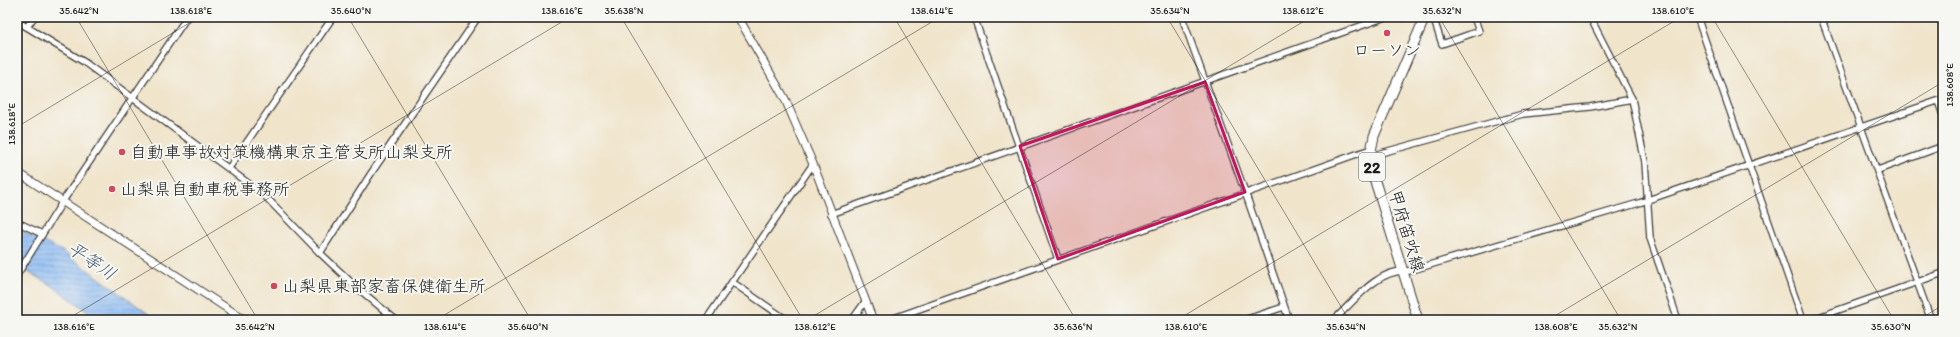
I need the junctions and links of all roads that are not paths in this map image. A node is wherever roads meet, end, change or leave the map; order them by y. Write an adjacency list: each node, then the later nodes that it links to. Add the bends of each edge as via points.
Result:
1 (34, 17): 16 (street)
2 (187, 17): 18 (street)
3 (333, 17): 28 (street)
4 (478, 17): 37 (street)
5 (738, 17): 26 (street, via 785,99)
6 (974, 17): 23 (street)
7 (1182, 17): 17 (street)
8 (1386, 17): 17 (street)
9 (1425, 17): 25 (main road, 甲府笛吹線 / 22, via 1381,117)
10 (1433, 17): 11 (street, via 1442,44 1479,31)
11 (1474, 17)
12 (1590, 17): 19 (street)
13 (1697, 17): 27 (street)
14 (1821, 17): 22 (street)
15 (17, 21): 16 (street)
16 (27, 26): 18 (street)
17 (1205, 82): 23 (street); 31 (street)
18 (133, 97): 28 (street); 33 (street)
19 (1632, 99): 25 (street, via 1590,107 1523,114); 32 (street, via 1645,162)
20 (1941, 100): 21 (street); 22 (street)
21 (1943, 115)
22 (1862, 127): 27 (street); 29 (street)
23 (1020, 146): 34 (street); 38 (street)
24 (1943, 146): 29 (street)
25 (1370, 153): 31 (street); 39 (main road, 甲府笛吹線 / 22, via 1374,178)
26 (813, 164): 34 (street); 42 (street)
27 (1748, 165): 32 (street); 58 (street)
28 (229, 168): 37 (street, via 264,195)
29 (1878, 170): 43 (street)
30 (17, 172): 33 (street)
31 (1245, 192): 38 (street); 45 (street)
32 (1647, 199): 39 (street, via 1417,268); 57 (street, via 1650,238)
33 (62, 201): 36 (street); 46 (street)
34 (832, 214): 44 (street)
35 (17, 222): 36 (street)
36 (41, 236): 40 (street)
37 (320, 253): 47 (street)
38 (1058, 259): 52 (street)
39 (1402, 270): 55 (street, via 1392,272 1375,282); 56 (main road, 甲府笛吹線 / 22)
40 (18, 273)
41 (1943, 273): 43 (street)
42 (732, 282): 48 (street); 49 (street)
43 (1918, 282): 59 (street); 60 (street)
44 (865, 302): 50 (street); 51 (street)
45 (1284, 307): 53 (street); 54 (street)
46 (245, 320)
47 (396, 320)
48 (706, 320)
49 (786, 320)
50 (852, 320)
51 (873, 320)
52 (888, 320)
53 (1244, 320)
54 (1289, 320)
55 (1334, 320)
56 (1418, 320)
57 (1678, 320)
58 (1803, 320)
59 (1810, 320)
60 (1931, 320)

